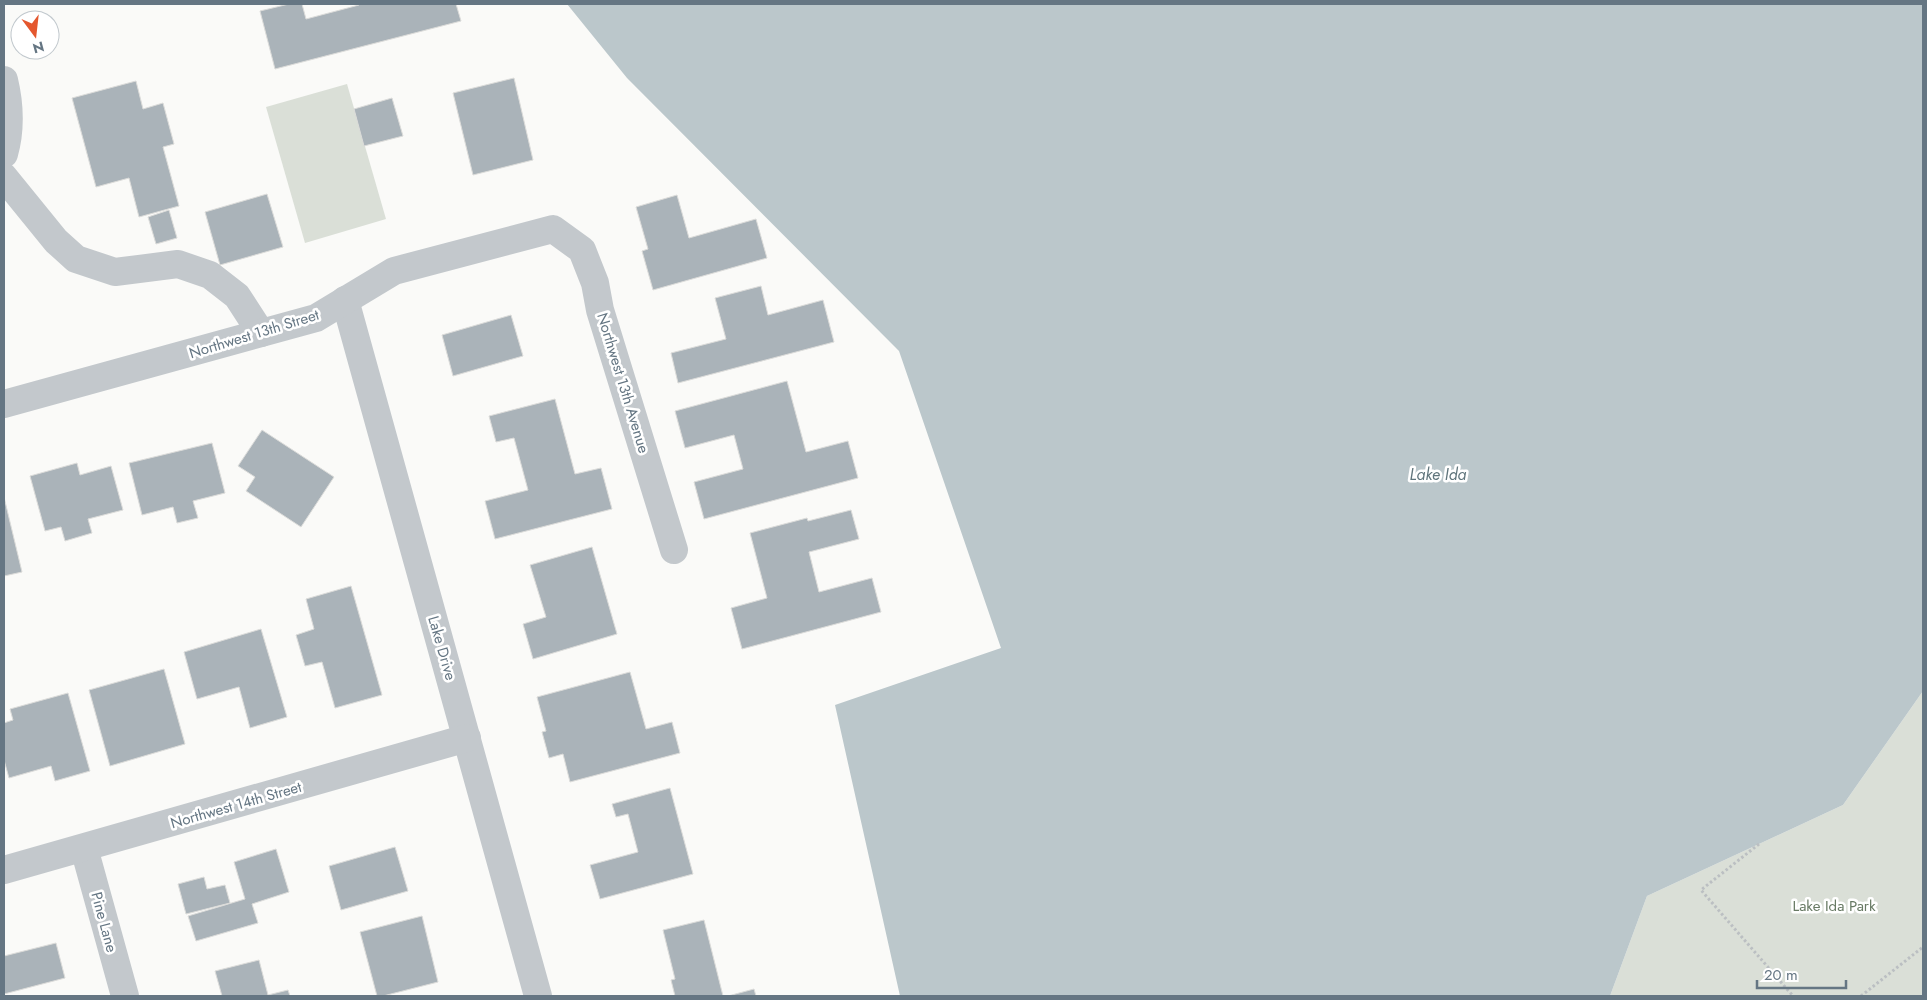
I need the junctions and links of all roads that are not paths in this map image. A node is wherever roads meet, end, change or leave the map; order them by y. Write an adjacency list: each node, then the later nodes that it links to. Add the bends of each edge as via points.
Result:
1 (4, 80): 2 (street, via 9,102 9,138)
2 (4, 154)
3 (4, 177): 6 (street, via 56,241 76,259 115,272 178,264 210,275 237,296)
4 (553, 229): 5 (street, Northwest 13th Street, via 394,271); 8 (street, Northwest 13th Avenue, via 582,250 595,283 600,310)
5 (345, 300): 6 (street, Northwest 13th Street, via 316,318); 9 (street, Lake Drive)
6 (260, 333): 7 (street, Northwest 13th Street)
7 (4, 404)
8 (674, 550)
9 (467, 738): 10 (street, Northwest 14th Street); 13 (street, Lake Drive)
10 (84, 848): 11 (street, Northwest 14th Street); 12 (street, Pine Lane)
11 (4, 870)
12 (125, 996)
13 (538, 996)

